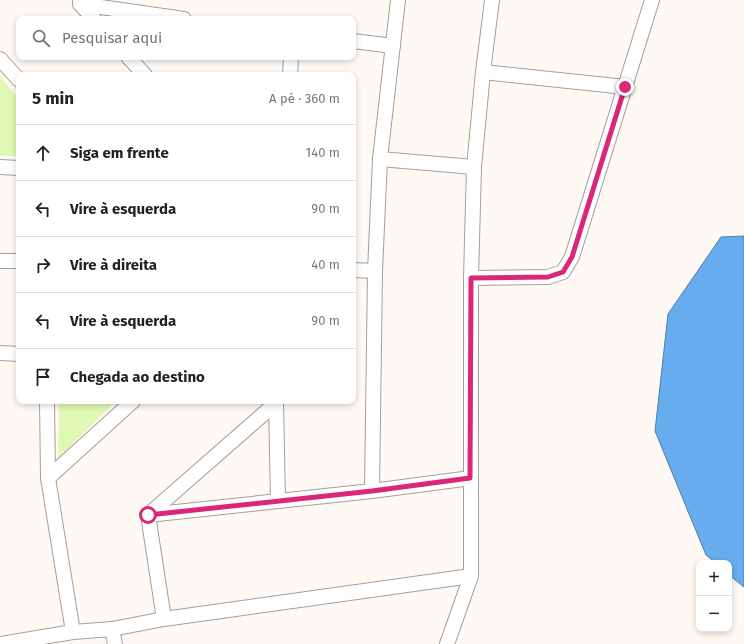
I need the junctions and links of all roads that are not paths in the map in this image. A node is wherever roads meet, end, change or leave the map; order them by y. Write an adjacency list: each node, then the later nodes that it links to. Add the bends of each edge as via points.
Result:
1 (398, 0): 8 (street)
2 (492, 0): 14 (street)
3 (652, 0): 16 (street)
4 (80, 2): 5 (street); 6 (street)
5 (92, 16)
6 (166, 16)
7 (356, 41): 8 (street)
8 (393, 46): 17 (street)
9 (0, 59): 15 (street)
10 (131, 60): 12 (street)
11 (291, 60): 13 (street)
12 (141, 72)
13 (290, 72)
14 (483, 72): 16 (street); 18 (street)
15 (16, 77)
16 (625, 87): 25 (street, via 572,257 563,272 548,277)
17 (380, 159): 18 (street); 24 (street)
18 (474, 167): 25 (street)
19 (0, 168): 20 (street)
20 (16, 168)
21 (0, 261): 22 (street)
22 (16, 261)
23 (356, 270): 24 (street)
24 (376, 271): 34 (street)
25 (471, 278): 33 (street)
26 (0, 353): 27 (street)
27 (16, 354)
28 (47, 404): 32 (street)
29 (130, 404): 32 (street)
30 (274, 404): 36 (street)
31 (276, 404): 35 (street)
32 (48, 478): 40 (street)
33 (470, 478): 34 (street); 37 (street)
34 (372, 491): 35 (street)
35 (278, 500): 36 (street)
36 (148, 515): 38 (street)
37 (471, 576): 38 (street); 43 (street)
38 (164, 619): 39 (street)
39 (112, 628): 40 (street); 42 (street)
40 (73, 632): 41 (street)
41 (0, 644)
42 (115, 644)
43 (447, 644)

